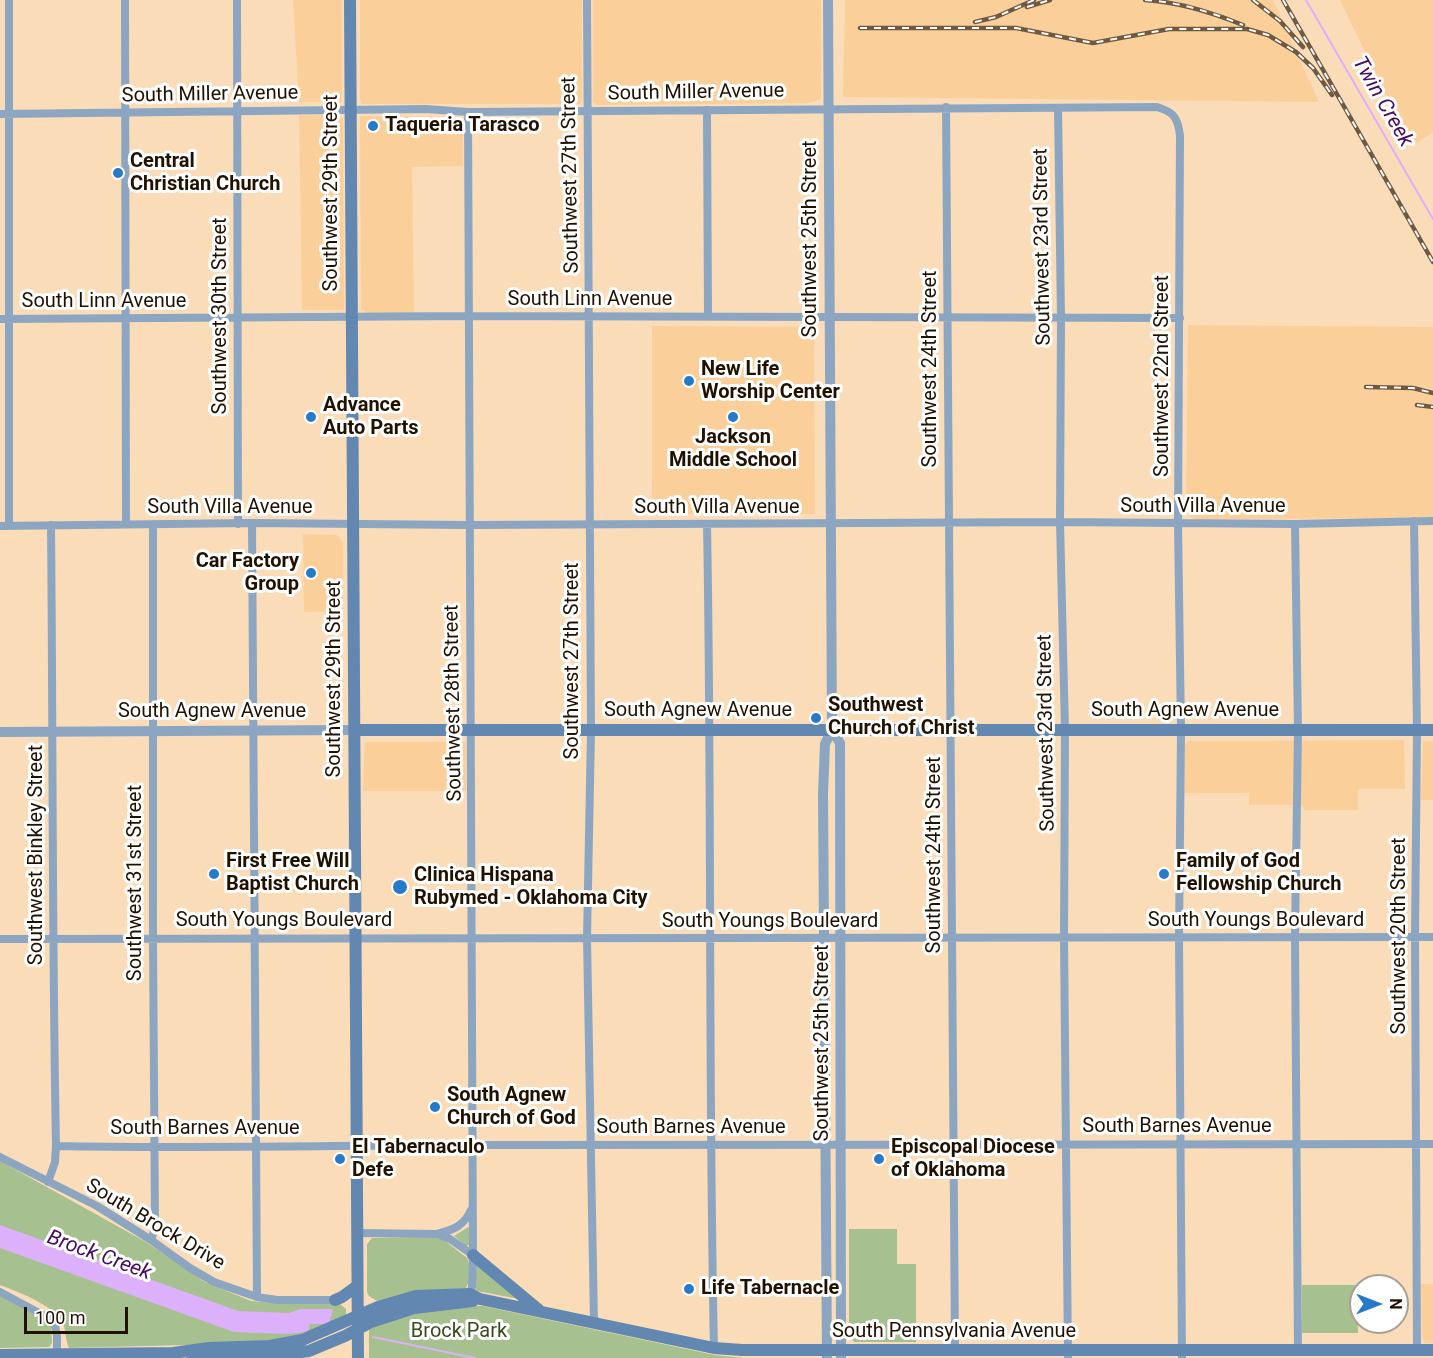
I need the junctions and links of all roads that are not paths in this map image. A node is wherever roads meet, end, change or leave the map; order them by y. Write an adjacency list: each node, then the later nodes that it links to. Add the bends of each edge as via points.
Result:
1 (9, 0): 16 (street)
2 (125, 0): 15 (street)
3 (237, 0): 11 (street, Southwest 30th Street)
4 (351, 0): 10 (main road, Southwest 29th Street)
5 (587, 0): 12 (street, Southwest 27th Street)
6 (828, 0): 8 (street, Southwest 25th Street)
7 (946, 107): 8 (street, South Miller Avenue); 9 (street, South Miller Avenue); 24 (street, Southwest 24th Street)
8 (828, 108): 13 (street, South Miller Avenue); 22 (street, Southwest 25th Street)
9 (1058, 108): 17 (street, South Miller Avenue, via 1157,107); 25 (street, Southwest 23rd Street)
10 (351, 110): 11 (street, South Miller Avenue); 14 (street, South Miller Avenue); 20 (main road, Southwest 29th Street)
11 (237, 111): 15 (street, South Miller Avenue); 23 (street, Southwest 30th Street)
12 (587, 111): 13 (street, South Miller Avenue); 14 (street, South Miller Avenue); 21 (street, Southwest 27th Street)
13 (707, 111): 19 (street)
14 (468, 112): 18 (street, Southwest 28th Street)
15 (125, 113): 16 (street, South Miller Avenue); 29 (street)
16 (4, 114): 28 (street)
17 (1175, 114): 26 (street, Southwest 22nd Street, via 1180,136)
18 (469, 316): 20 (street, South Linn Avenue); 21 (street, South Linn Avenue); 43 (street, Southwest 28th Street)
19 (708, 316): 21 (street, South Linn Avenue); 22 (street, South Linn Avenue)
20 (352, 317): 23 (street, South Linn Avenue); 37 (main road, Southwest 29th Street)
21 (590, 317): 38 (street, Southwest 27th Street)
22 (829, 317): 24 (street, South Linn Avenue); 44 (street, Southwest 25th Street)
23 (238, 318): 29 (street, South Linn Avenue); 36 (street, Southwest 30th Street)
24 (948, 318): 25 (street, South Linn Avenue); 32 (street, Southwest 24th Street)
25 (1061, 318): 26 (street, South Linn Avenue); 33 (street, Southwest 23rd Street)
26 (1180, 318): 40 (street, Southwest 22nd Street)
27 (0, 319): 28 (street, South Linn Avenue)
28 (10, 319): 29 (street, South Linn Avenue); 45 (street)
29 (125, 319): 35 (street)
30 (1414, 521): 31 (street, South Villa Avenue); 41 (street, South Villa Avenue); 52 (street, Southwest 20th Street)
31 (1433, 521)
32 (948, 522): 33 (street, South Villa Avenue); 44 (street, South Villa Avenue); 58 (street, Southwest 24th Street)
33 (1060, 522): 40 (street, South Villa Avenue); 49 (street, Southwest 23rd Street)
34 (252, 523): 36 (street, South Villa Avenue); 37 (street, South Villa Avenue); 54 (street)
35 (126, 524): 42 (street, South Villa Avenue); 46 (street, South Villa Avenue)
36 (238, 524): 46 (street, South Villa Avenue)
37 (354, 524): 43 (street, South Villa Avenue); 47 (main road, Southwest 29th Street)
38 (589, 524): 39 (street, South Villa Avenue); 43 (street, South Villa Avenue); 56 (street, Southwest 27th Street)
39 (707, 524): 44 (street, South Villa Avenue); 57 (street)
40 (1178, 524): 41 (street, South Villa Avenue); 50 (street, Southwest 22nd Street)
41 (1295, 524): 51 (street)
42 (51, 525): 45 (street, South Villa Avenue); 60 (street, Southwest Binkley Street)
43 (469, 525): 55 (street, Southwest 28th Street)
44 (831, 525): 48 (street, Southwest 25th Street)
45 (5, 526)
46 (153, 526): 61 (street, Southwest 31st Street)
47 (355, 730): 54 (street, South Agnew Avenue); 55 (main road, South Agnew Avenue); 67 (main road, Southwest 29th Street)
48 (832, 730): 57 (main road, South Agnew Avenue); 58 (main road, South Agnew Avenue); 71 (street, Southwest 25th Street, via 825,744); 72 (street, Southwest 25th Street, via 840,743)
49 (1065, 730): 50 (main road, South Agnew Avenue); 58 (main road, South Agnew Avenue); 74 (street, Southwest 23rd Street)
50 (1181, 730): 51 (main road, South Agnew Avenue); 62 (street, Southwest 22nd Street)
51 (1298, 730): 52 (main road, South Agnew Avenue); 75 (street)
52 (1417, 730): 53 (main road, South Agnew Avenue); 63 (street, Southwest 20th Street)
53 (1433, 730)
54 (254, 731): 61 (street, South Agnew Avenue); 66 (street)
55 (472, 731): 56 (main road, South Agnew Avenue); 68 (street, Southwest 28th Street)
56 (591, 731): 57 (main road, South Agnew Avenue); 69 (street, Southwest 27th Street)
57 (710, 731): 70 (street)
58 (952, 731): 73 (street, Southwest 24th Street)
59 (0, 732): 60 (street, South Agnew Avenue)
60 (53, 732): 61 (street, South Agnew Avenue); 77 (street, Southwest Binkley Street)
61 (153, 732): 65 (street, Southwest 31st Street)
62 (1179, 937): 74 (street, South Youngs Boulevard); 75 (street, South Youngs Boulevard); 88 (street, Southwest 22nd Street)
63 (1415, 937): 64 (street, South Youngs Boulevard); 75 (street, South Youngs Boulevard); 83 (street, Southwest 20th Street)
64 (1433, 937)
65 (153, 938): 66 (street, South Youngs Boulevard); 77 (street, South Youngs Boulevard); 92 (street, Southwest 31st Street)
66 (254, 938): 67 (street, South Youngs Boulevard); 90 (street)
67 (356, 938): 68 (street, South Youngs Boulevard); 85 (main road, Southwest 29th Street)
68 (472, 938): 69 (street, South Youngs Boulevard); 86 (street, Southwest 28th Street)
69 (587, 938): 70 (street, South Youngs Boulevard); 87 (street, Southwest 27th Street)
70 (710, 938): 71 (street, South Youngs Boulevard); 91 (street)
71 (825, 938): 72 (street, South Youngs Boulevard); 79 (street, Southwest 25th Street)
72 (841, 938): 73 (street, South Youngs Boulevard); 80 (street, Southwest 25th Street)
73 (952, 938): 74 (street, South Youngs Boulevard); 81 (street, Southwest 24th Street)
74 (1064, 938): 82 (street, Southwest 23rd Street)
75 (1295, 938): 78 (street)
76 (0, 939): 77 (street, South Youngs Boulevard)
77 (52, 939): 89 (street, Southwest Binkley Street)
78 (1298, 1143): 83 (street, South Barnes Avenue); 88 (street, South Barnes Avenue); 113 (street)
79 (826, 1144): 80 (street, South Barnes Avenue); 91 (street, South Barnes Avenue); 120 (street, Southwest 25th Street)
80 (842, 1144): 81 (street, South Barnes Avenue); 121 (street, Southwest 25th Street)
81 (953, 1144): 82 (street, South Barnes Avenue); 112 (street, Southwest 24th Street)
82 (1065, 1144): 88 (street, South Barnes Avenue); 114 (street, Southwest 23rd Street)
83 (1417, 1144): 84 (street, South Barnes Avenue); 110 (street, Southwest 20th Street)
84 (1433, 1144)
85 (357, 1145): 86 (street, South Barnes Avenue); 90 (street, South Barnes Avenue); 96 (main road, Southwest 29th Street)
86 (472, 1145): 87 (street, South Barnes Avenue); 95 (street, Southwest 28th Street)
87 (591, 1145): 91 (street, South Barnes Avenue); 108 (street, Southwest 27th Street)
88 (1181, 1145): 115 (street, Southwest 22nd Street)
89 (56, 1146): 92 (street, South Barnes Avenue); 94 (street, Southwest Binkley Street)
90 (256, 1146): 92 (street, South Barnes Avenue); 103 (street)
91 (710, 1146): 109 (street)
92 (155, 1148): 98 (street, Southwest 31st Street, via 155,1228)
93 (0, 1157): 94 (street, South Brock Drive)
94 (48, 1182): 98 (street, South Brock Drive, via 97,1206)
95 (472, 1207): 97 (street, via 466,1221); 99 (street, Southwest 28th Street)
96 (357, 1233): 97 (street); 100 (main road, Southwest 29th Street)
97 (437, 1234): 99 (street)
98 (151, 1240): 103 (street, South Brock Drive, via 214,1282)
99 (473, 1255): 102 (street, Southwest 28th Street); 106 (main road)
100 (357, 1286): 104 (main road); 105 (main road, via 363,1297); 107 (main road, Southwest 29th Street)
101 (0, 1292): 122 (street, via 54,1321)
102 (475, 1296): 105 (main road, South Pennsylvania Avenue, via 428,1294); 106 (main road, South Pennsylvania Avenue); 107 (main road, South Pennsylvania Avenue, via 414,1308 371,1322)
103 (257, 1297): 104 (street, South Brock Drive)
104 (335, 1299): 107 (main road)
105 (378, 1307): 107 (main road, South Pennsylvania Avenue)
106 (540, 1310): 108 (main road, South Pennsylvania Avenue)
107 (358, 1318): 118 (main road, South Pennsylvania Avenue); 119 (main road, South Pennsylvania Avenue, via 319,1347); 124 (main road, Southwest 29th Street)
108 (594, 1322): 109 (main road, South Pennsylvania Avenue)
109 (714, 1348): 120 (main road, South Pennsylvania Avenue)
110 (1417, 1350): 111 (main road, South Pennsylvania Avenue); 113 (main road, South Pennsylvania Avenue)
111 (1433, 1350)
112 (955, 1351): 114 (main road, South Pennsylvania Avenue); 121 (main road, South Pennsylvania Avenue)
113 (1298, 1351): 115 (main road, South Pennsylvania Avenue)
114 (1068, 1354): 115 (main road, South Pennsylvania Avenue)
115 (1182, 1354)
116 (0, 1355): 122 (main road, South Pennsylvania Avenue)
117 (156, 1355): 118 (main road, South Pennsylvania Avenue); 122 (main road, South Pennsylvania Avenue)
118 (256, 1355): 119 (main road, South Pennsylvania Avenue)
119 (292, 1355): 123 (main road)
120 (827, 1355): 121 (main road, South Pennsylvania Avenue)
121 (841, 1355)
122 (57, 1356)
123 (309, 1358)
124 (358, 1358)

